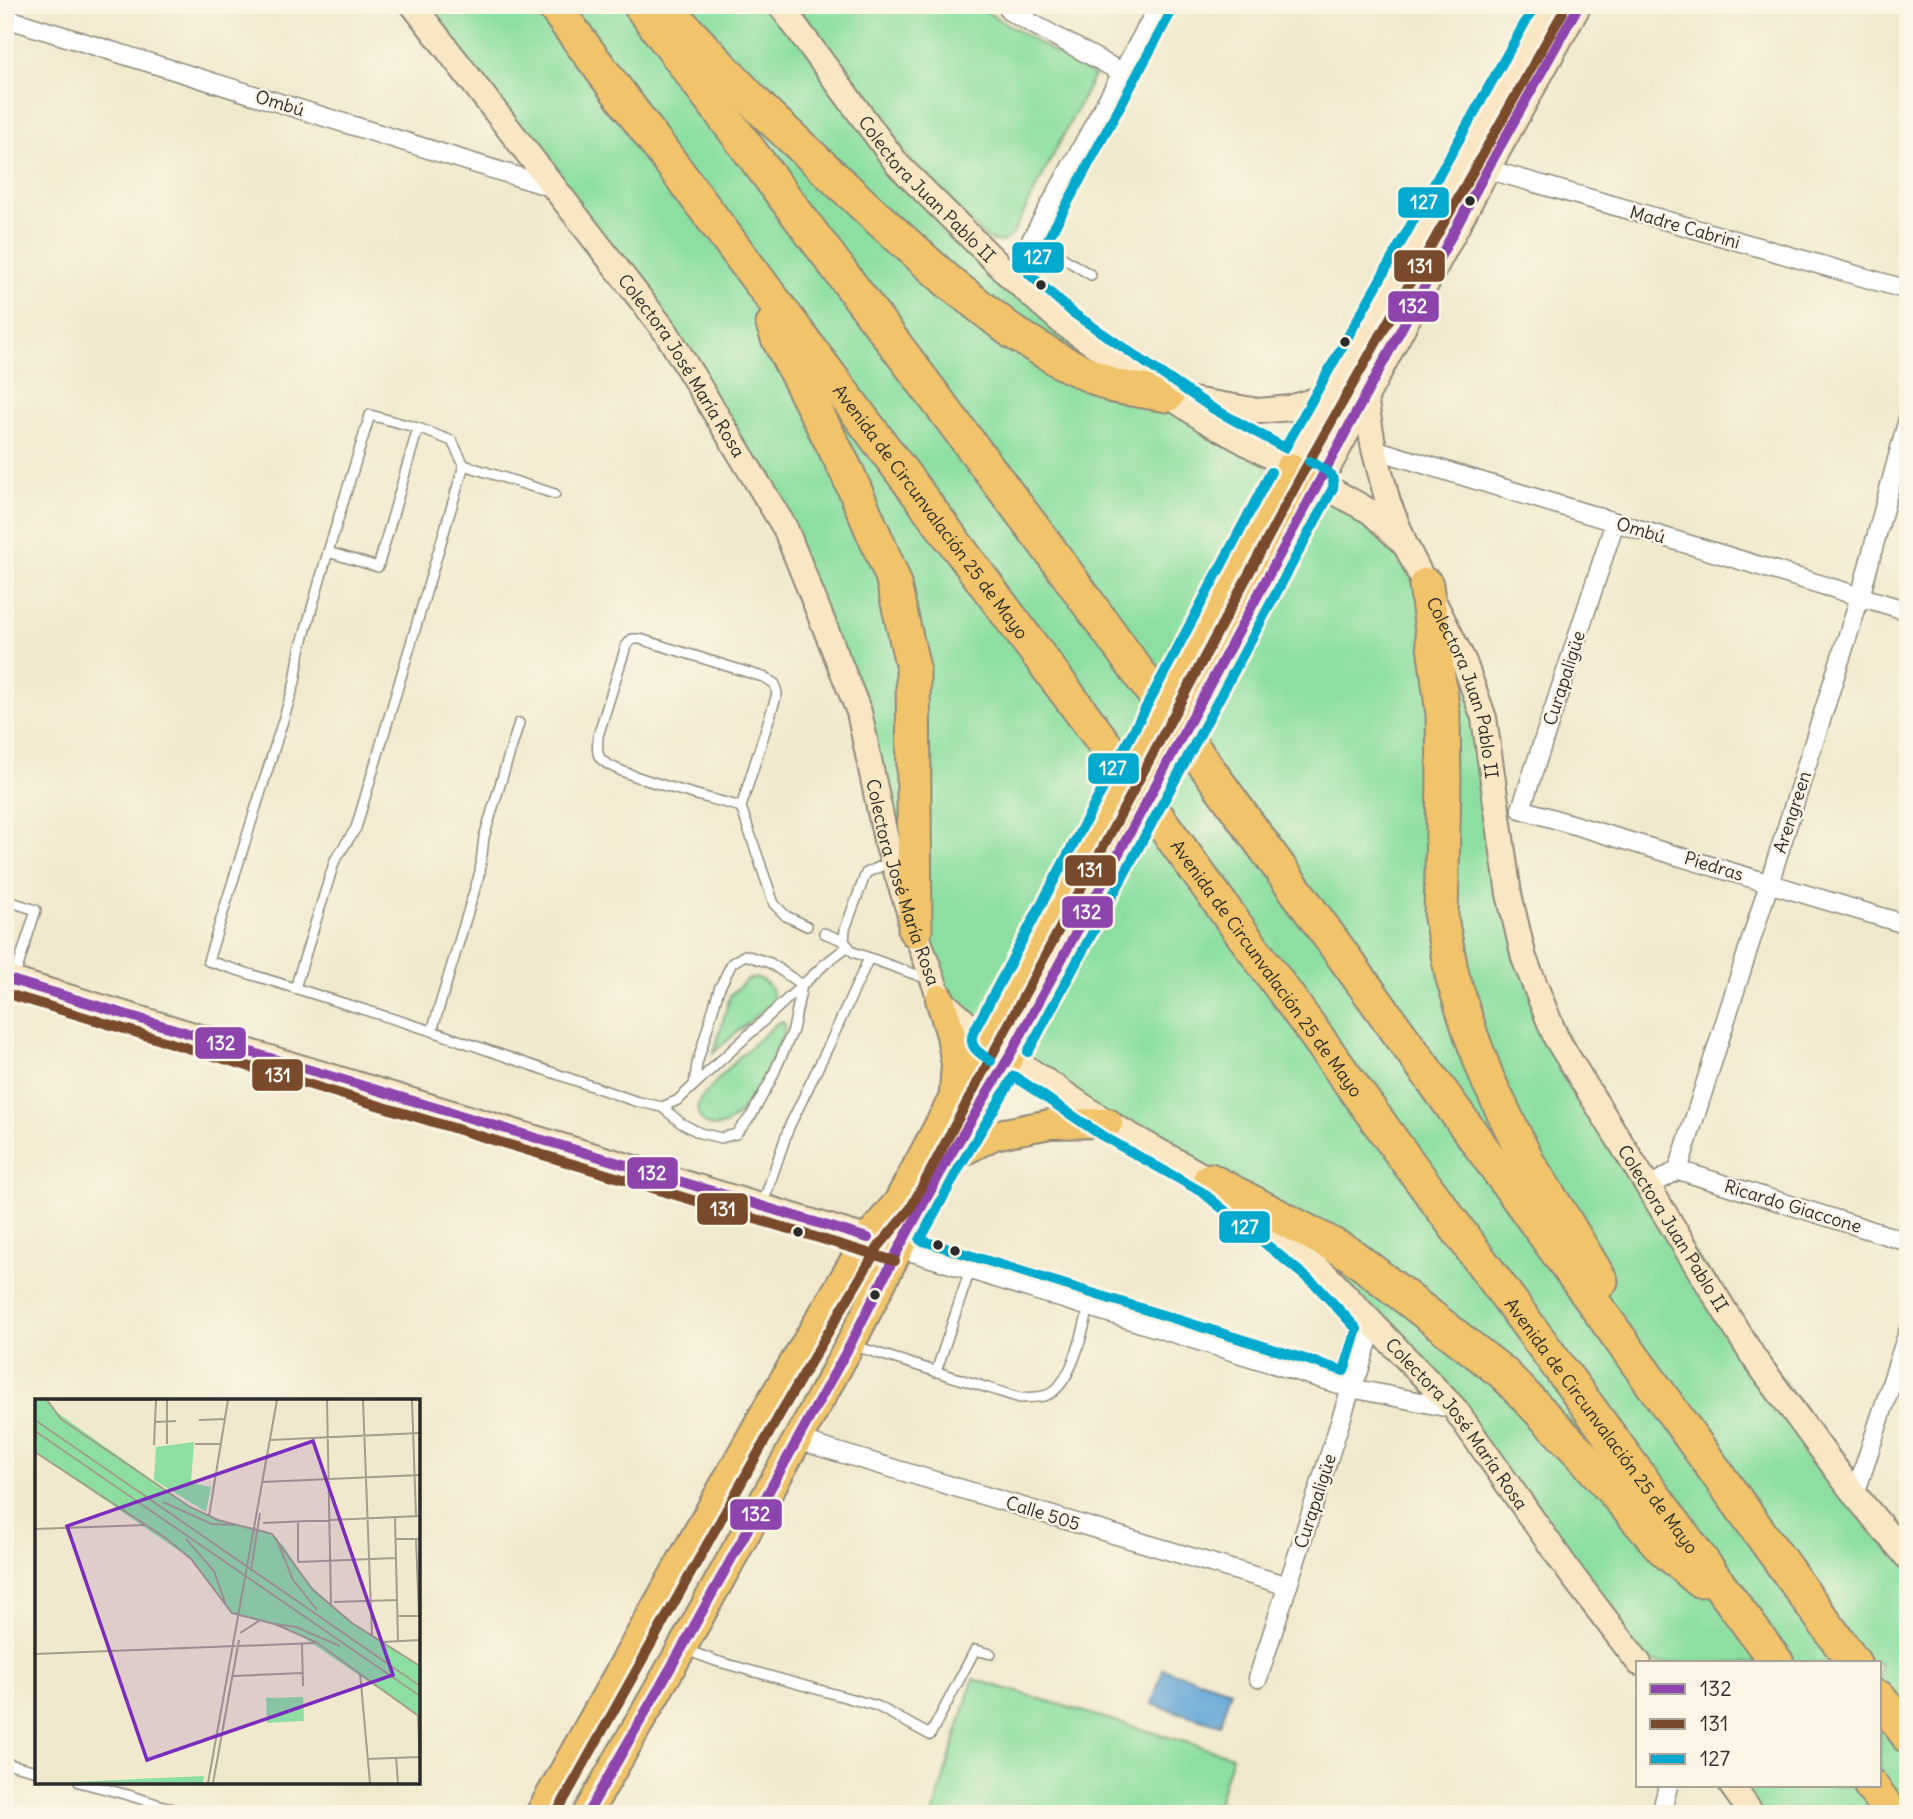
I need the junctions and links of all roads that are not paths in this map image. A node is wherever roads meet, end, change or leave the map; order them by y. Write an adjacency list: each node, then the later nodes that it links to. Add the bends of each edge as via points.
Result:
1 (413, 5): 14 (main road, Colectora José María Rosa)
2 (553, 5): 18 (highway, Avenida de Circunvalación 25 de Mayo)
3 (640, 5): 77 (highway, via 1052,552)
4 (663, 5): 20 (highway, via 762,110 950,283 1014,333 1113,386)
5 (780, 5): 17 (main road, Colectora Juan Pablo II, via 898,166)
6 (1159, 5): 11 (street)
7 (1551, 5): 12 (main road)
8 (1579, 5): 13 (main road)
9 (1009, 11): 11 (street)
10 (5, 18): 14 (street, Ombú)
11 (1123, 73): 15 (street)
12 (1463, 162): 13 (street, Madre Cabrini); 21 (main road)
13 (1487, 170): 19 (street, Madre Cabrini); 22 (main road)
14 (554, 188): 40 (main road, Colectora José María Rosa, via 666,332 785,528 859,712)
15 (1032, 239): 16 (lane); 17 (street)
16 (1091, 275)
17 (1011, 277): 20 (main road, Colectora Juan Pablo II, via 1064,324)
18 (757, 279): 45 (highway, via 778,338 847,472 892,576 913,668); 81 (highway, Avenida de Circunvalación 25 de Mayo, via 1090,724)
19 (1908, 290)
20 (1167, 395): 21 (main road, via 1259,411 1290,408); 27 (main road, Colectora Juan Pablo II)
21 (1331, 395): 27 (main road)
22 (1365, 398): 25 (main road); 28 (main road)
23 (1908, 419): 34 (street, Arengreen)
24 (418, 428): 26 (lane, via 452,441); 32 (lane, via 370,415); 32 (lane, via 377,567)
25 (1374, 449): 30 (street, Ombú); 31 (main road)
26 (464, 465): 29 (lane); 51 (lane, via 356,828 335,860)
27 (1290, 467): 28 (main road, Colectora Juan Pablo II); 54 (main road, bridge)
28 (1320, 483): 31 (main road, Colectora Juan Pablo II, via 1371,512); 55 (main road, bridge)
29 (555, 494)
30 (1615, 522): 34 (street, Ombú); 38 (street, Curapaligüe)
31 (1406, 546): 33 (main road, Colectora Juan Pablo II)
32 (328, 552): 51 (lane, via 295,682 208,961)
33 (1426, 585): 39 (main road, Colectora Juan Pablo II, via 1464,662 1484,718); 77 (highway, via 1443,714 1441,918 1459,999 1488,1080 1528,1163)
34 (1860, 597): 35 (street, Ombú); 41 (street, Arengreen)
35 (1908, 611)
36 (520, 723): 53 (lane)
37 (741, 807): 37 (lane, via 777,694 775,684 632,639 598,736 601,760 638,777); 44 (lane, via 774,904)
38 (1521, 809): 39 (street); 41 (street, Piedras)
39 (1497, 818): 63 (main road, Colectora Juan Pablo II, via 1524,958 1556,1038)
40 (893, 861): 45 (main road, Colectora José María Rosa); 47 (lane, via 866,873 845,929)
41 (1769, 883): 43 (street, Piedras); 61 (street, Arengreen)
42 (5, 900): 49 (lane, via 36,910)
43 (1908, 925)
44 (807, 926)
45 (915, 930): 52 (main road, Colectora José María Rosa)
46 (824, 933): 47 (lane)
47 (846, 944): 48 (lane); 50 (lane)
48 (869, 958): 52 (lane); 64 (lane, via 789,1127)
49 (10, 979): 64 (main road)
50 (802, 985): 56 (lane); 56 (lane, via 770,963 745,955 732,962 719,989); 58 (lane, via 784,1051 751,1116 736,1134 721,1138 700,1133)
51 (295, 988): 53 (lane)
52 (937, 990): 54 (main road, Colectora José María Rosa); 57 (main road, via 956,1064)
53 (432, 1031): 58 (lane)
54 (985, 1040): 55 (main road, Colectora José María Rosa); 57 (main road)
55 (1009, 1057): 59 (main road, Colectora José María Rosa); 60 (main road)
56 (694, 1085): 58 (lane)
57 (954, 1097): 65 (main road, via 898,1202)
58 (662, 1107)
59 (1108, 1123): 60 (main road, via 1050,1124 994,1136); 62 (main road, Colectora José María Rosa)
60 (948, 1159): 67 (main road)
61 (1678, 1170): 63 (street); 66 (street, Ricardo Giaccone)
62 (1210, 1180): 70 (main road, Colectora José María Rosa, via 1327,1276); 81 (highway, via 1350,1254 1503,1373 1662,1548)
63 (1648, 1187): 78 (main road, Colectora Juan Pablo II, via 1754,1358)
64 (762, 1206): 65 (main road)
65 (868, 1238): 67 (main road); 97 (main road)
66 (1908, 1242)
67 (899, 1248): 68 (street); 72 (main road)
68 (970, 1270): 69 (street); 73 (lane)
69 (1089, 1307): 73 (lane, via 1065,1380 1048,1395 1020,1398); 74 (street)
70 (1373, 1325): 74 (street, Curapaligüe); 75 (main road, Colectora José María Rosa)
71 (1908, 1332): 78 (street)
72 (850, 1345): 73 (lane); 76 (main road)
73 (936, 1372)
74 (1352, 1388): 75 (street); 80 (street, Curapaligüe)
75 (1455, 1409): 84 (main road, Colectora José María Rosa)
76 (797, 1440): 80 (street, Calle 505); 82 (main road)
77 (1701, 1453): 86 (highway)
78 (1855, 1495): 79 (main road, Colectora Juan Pablo II)
79 (1908, 1558)
80 (1288, 1586): 87 (street, Curapaligüe)
81 (1743, 1618): 85 (highway, Avenida de Circunvalación 25 de Mayo)
82 (682, 1648): 83 (lane, via 877,1706 930,1735 975,1650); 98 (main road)
83 (990, 1654)
84 (1637, 1661)
85 (1775, 1661)
86 (1853, 1661)
87 (1258, 1678)
88 (1882, 1701): 89 (highway)
89 (1908, 1736)
90 (5, 1763): 91 (lane)
91 (35, 1770)
92 (86, 1784): 96 (lane)
93 (1668, 1787): 99 (street)
94 (1733, 1787): 100 (main road)
95 (1872, 1787): 101 (highway)
96 (189, 1814)
97 (540, 1814)
98 (587, 1814)
99 (1661, 1814)
100 (1752, 1814)
101 (1892, 1814)

